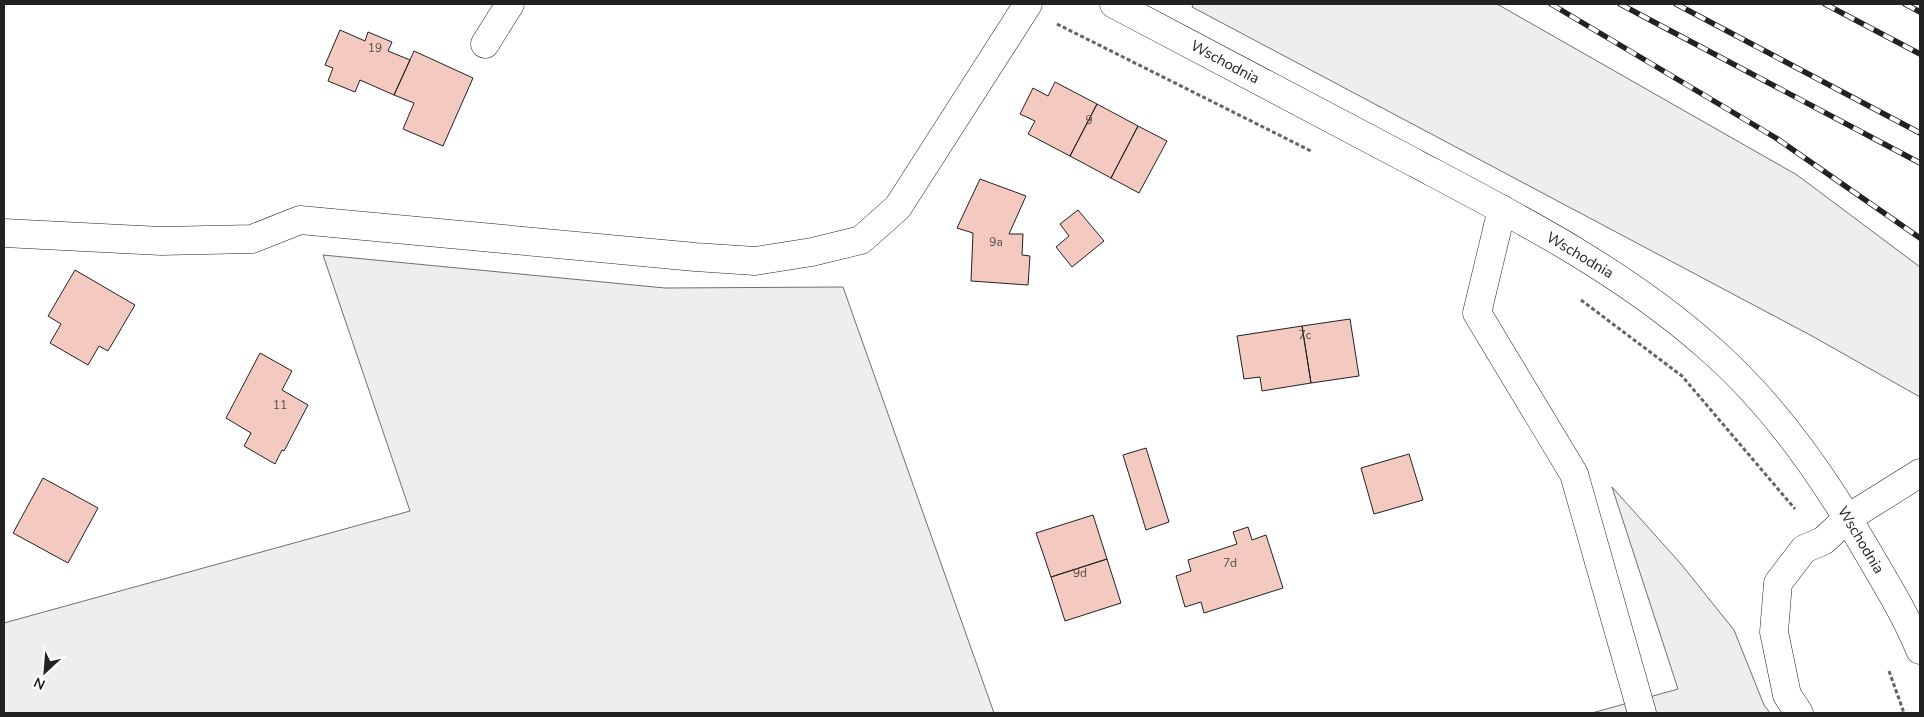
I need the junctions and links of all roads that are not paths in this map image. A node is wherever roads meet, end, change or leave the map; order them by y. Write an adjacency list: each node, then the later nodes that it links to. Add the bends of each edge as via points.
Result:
1 (510, 4): 4 (main road)
2 (1028, 4): 6 (main road, via 898,207 861,240 812,252 755,260 695,257 300,220 252,239 161,241)
3 (1114, 4): 5 (main road, Wschodnia)
4 (485, 44)
5 (1502, 210): 8 (main road, Wschodnia, via 1598,264 1709,347 1801,447); 10 (main road, via 1477,313 1574,474)
6 (4, 233)
7 (1920, 473): 8 (main road)
8 (1848, 518): 9 (main road, Wschodnia, via 1908,621); 11 (main road, via 1823,540 1804,549 1778,583 1774,632 1787,695)
9 (1920, 650)
10 (1642, 713)
11 (1800, 713)

